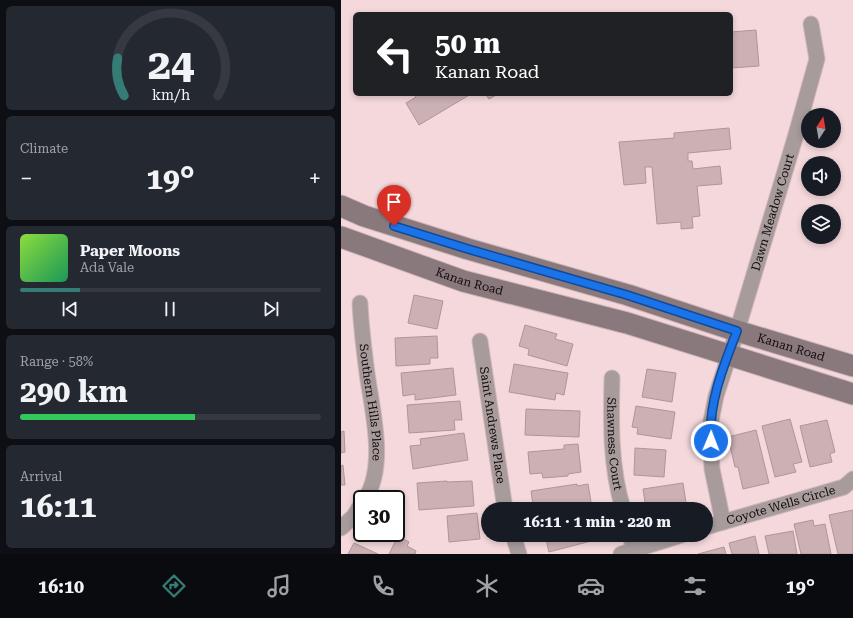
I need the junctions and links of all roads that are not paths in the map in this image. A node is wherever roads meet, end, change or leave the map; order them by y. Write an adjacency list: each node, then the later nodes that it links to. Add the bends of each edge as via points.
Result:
1 (811, 24): 5 (street, Dawn Meadow Court, via 817,59)
2 (341, 206): 5 (main road, Kanan Road, via 372,219 627,295)
3 (341, 237): 7 (main road, Kanan Road, via 463,281 627,323)
4 (360, 303): 12 (street, Southern Hills Place, via 377,443 375,474)
5 (737, 331): 7 (street, Dawn Meadow Court); 8 (main road, Kanan Road)
6 (480, 341): 13 (street, Saint Andrews Place)
7 (728, 355): 10 (main road, Kanan Road); 16 (street, Dawn Meadow Court, via 710,426 712,469)
8 (853, 366)
9 (612, 378): 14 (street, Shawness Court, via 613,464)
10 (853, 394)
11 (853, 479): 16 (street, Coyote Wells Circle, via 844,487)
12 (369, 490)
13 (504, 502)
14 (621, 502)
15 (353, 517): 18 (street)
16 (723, 522): 17 (street, Coyote Wells Circle)
17 (713, 525)
18 (341, 528)
19 (515, 542): 23 (street)
20 (629, 542): 22 (street)
21 (660, 542): 22 (street)
22 (628, 552)
23 (519, 554)

